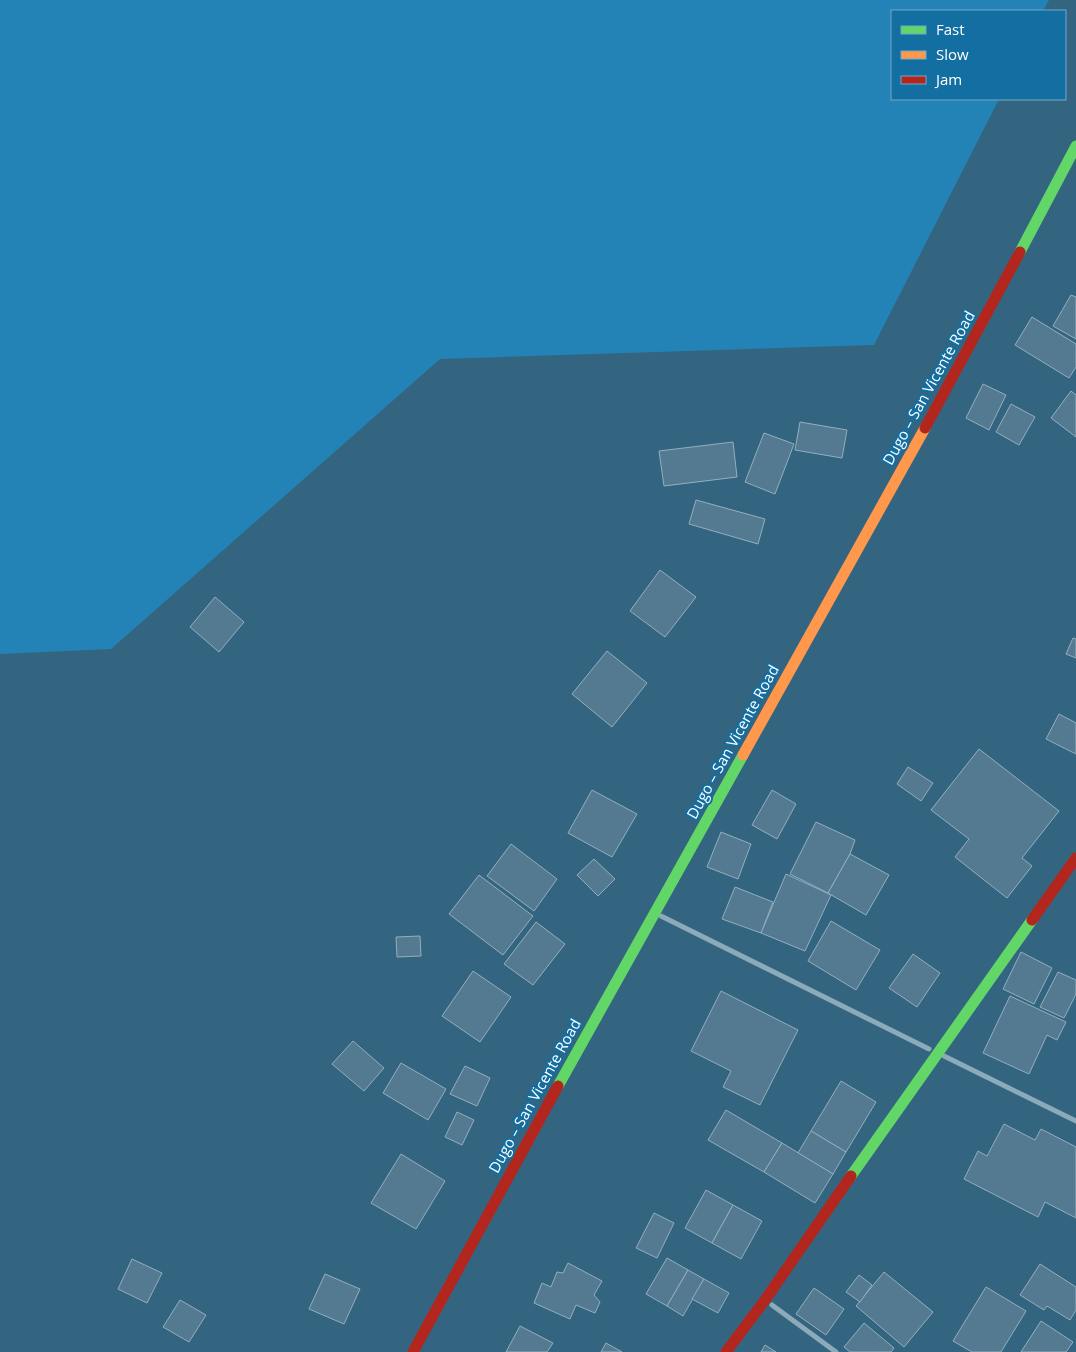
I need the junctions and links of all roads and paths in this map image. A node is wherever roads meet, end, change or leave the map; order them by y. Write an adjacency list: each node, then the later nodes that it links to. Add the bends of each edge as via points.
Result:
1 (1076, 146): 3 (main road, Dugo – San Vicente Road, via 1019,258)
2 (1076, 858): 4 (main road)
3 (654, 913): 4 (street); 7 (main road, Dugo – San Vicente Road)
4 (937, 1053): 5 (street); 6 (main road)
5 (1076, 1121)
6 (765, 1300): 8 (main road); 9 (street)
7 (413, 1352)
8 (726, 1352)
9 (836, 1352)

